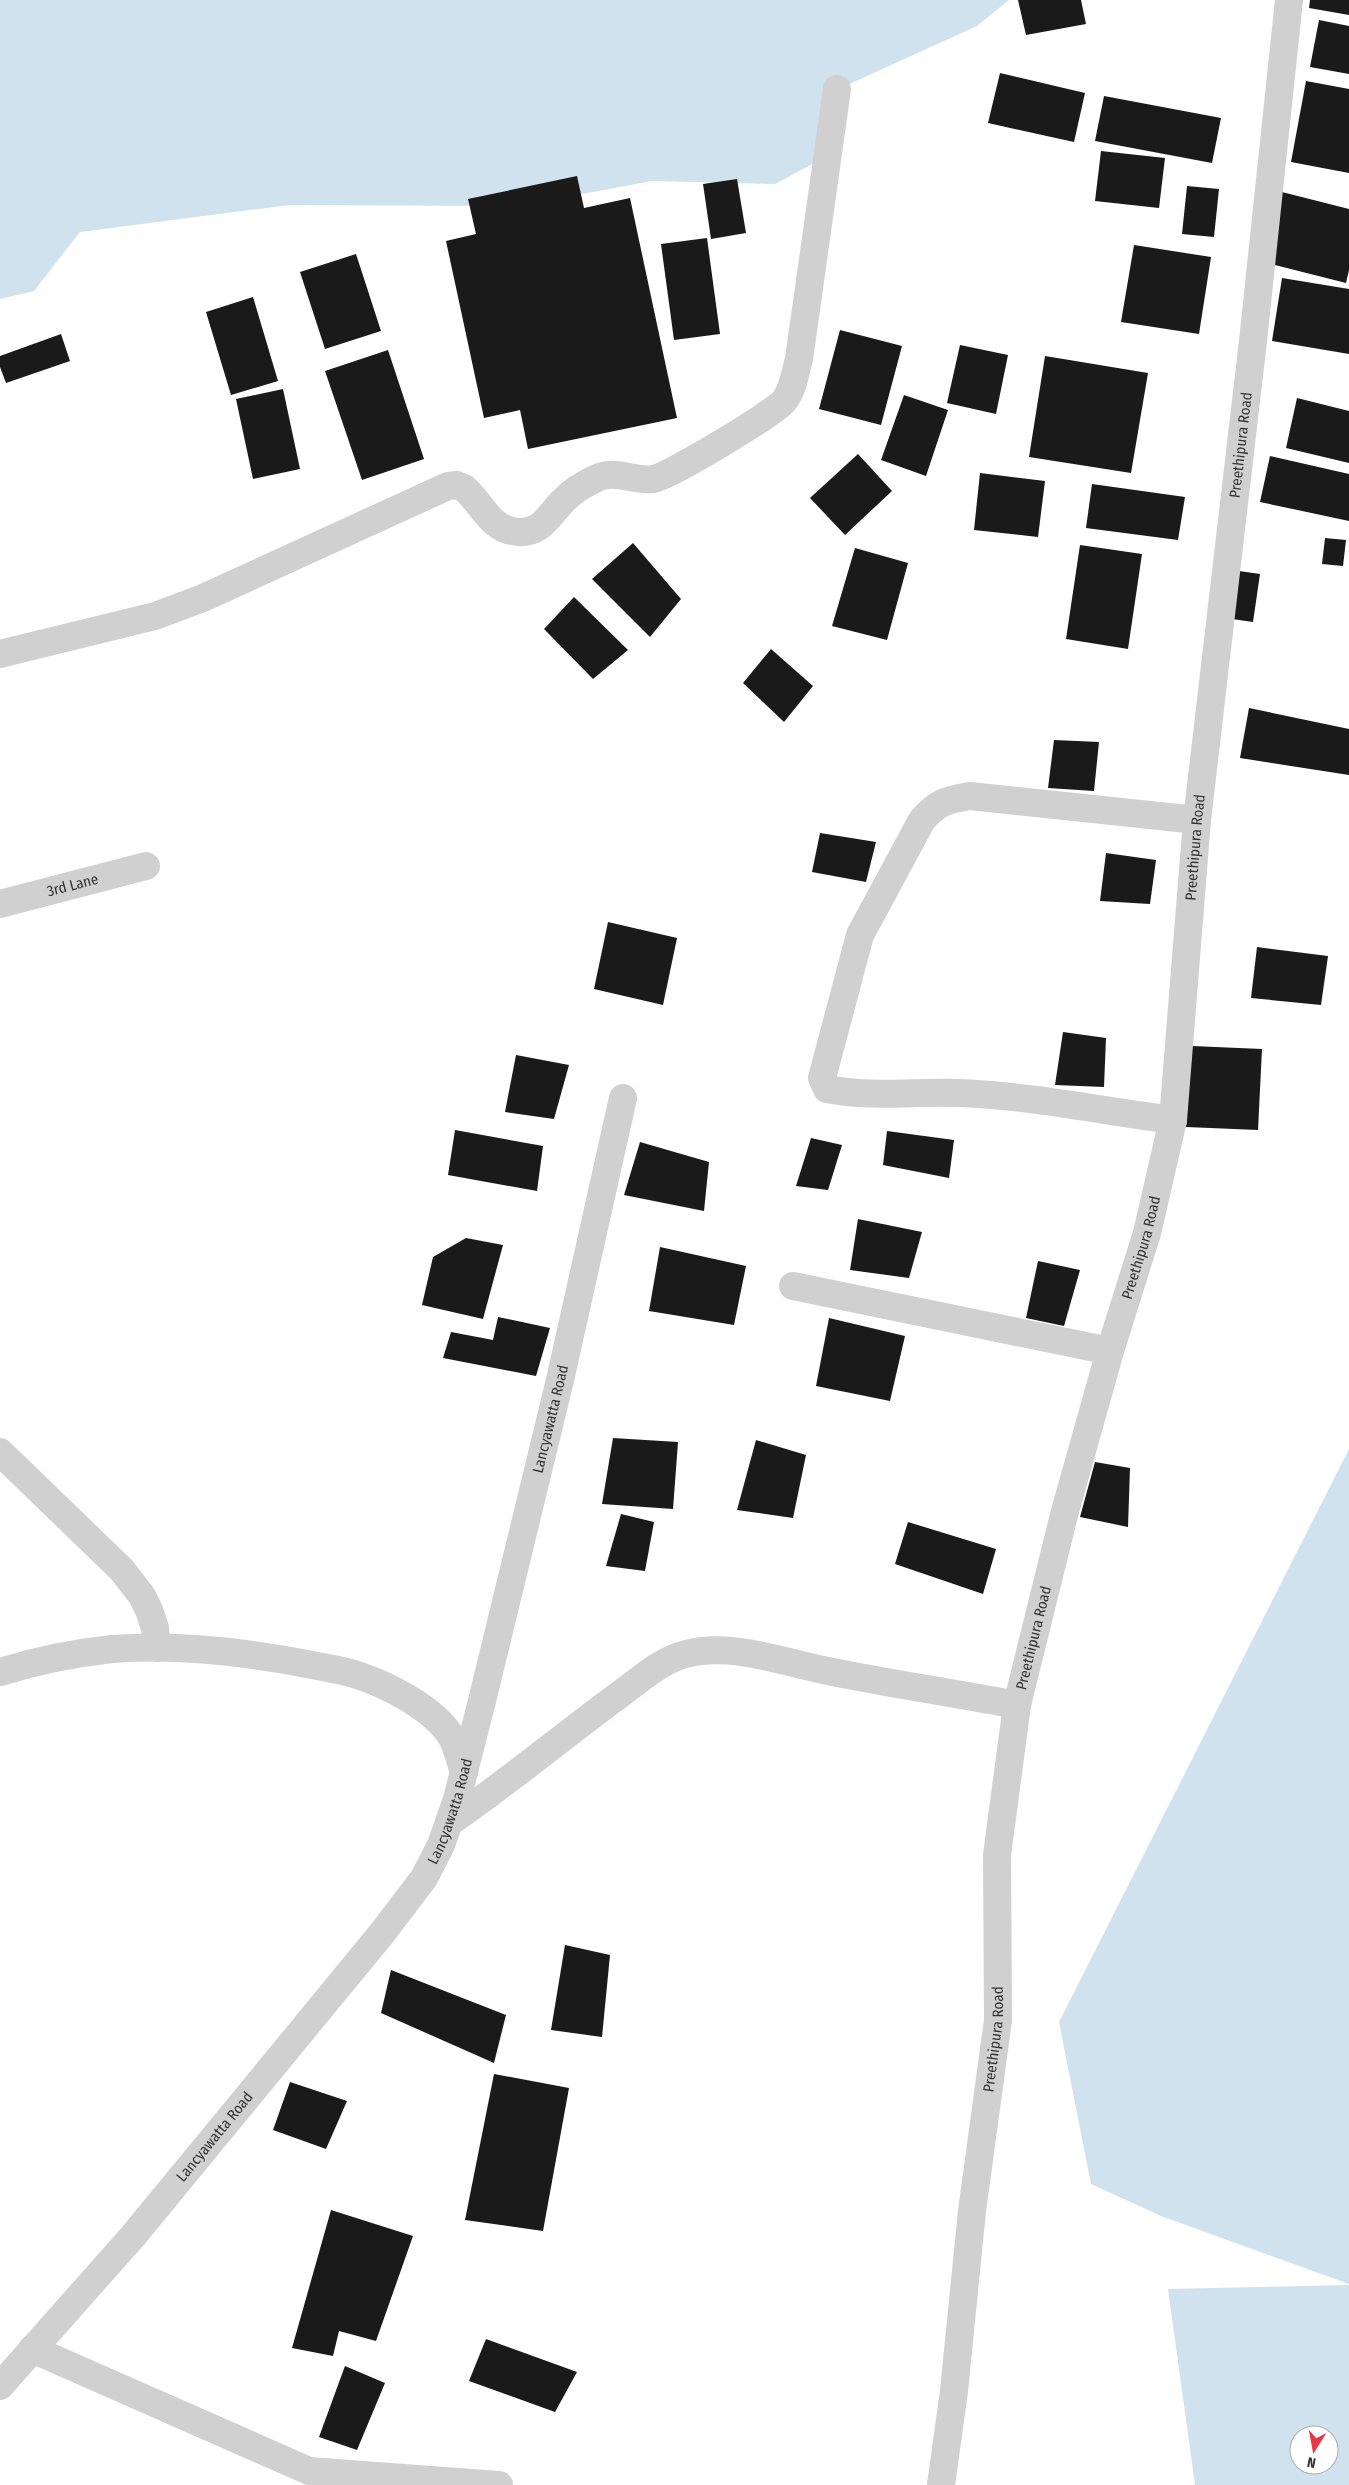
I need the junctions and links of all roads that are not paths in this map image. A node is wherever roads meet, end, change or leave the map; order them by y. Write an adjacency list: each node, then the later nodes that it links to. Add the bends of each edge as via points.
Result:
1 (1289, 0): 4 (street, Preethipura Road)
2 (836, 89): 3 (street, via 799,359 790,391 775,409 670,474 652,480 600,476 582,485 541,526 529,532 517,532 495,524 464,488 448,486 203,598 155,616)
3 (0, 654)
4 (1197, 820): 8 (street, Preethipura Road); 8 (street, via 970,796 948,799 935,806 922,820 860,935 822,1078 827,1089 847,1093 961,1093)
5 (146, 866): 6 (street, 3rd Lane)
6 (0, 904)
7 (624, 1098): 15 (street, Lancyawatta Road)
8 (1173, 1120): 10 (street, Preethipura Road, via 1147,1233)
9 (793, 1286): 10 (street)
10 (1110, 1351): 14 (street, Preethipura Road, via 1064,1516)
11 (0, 1452): 12 (street, via 122,1570 149,1610)
12 (157, 1648): 13 (street, via 111,1649); 15 (street, via 248,1654 356,1674 396,1692 428,1712 451,1736)
13 (0, 1672)
14 (1018, 1705): 16 (street, via 827,1671 758,1655 710,1650 686,1654 664,1663 507,1783); 20 (street, Preethipura Road, via 997,1856 998,2020 972,2211)
15 (464, 1772): 16 (street, Lancyawatta Road)
16 (450, 1822): 17 (street, Lancyawatta Road, via 424,1878 383,1932 133,2236)
17 (32, 2349): 18 (street, Lancyawatta Road); 19 (street, via 308,2471)
18 (0, 2386)
19 (499, 2485)
20 (941, 2485)

